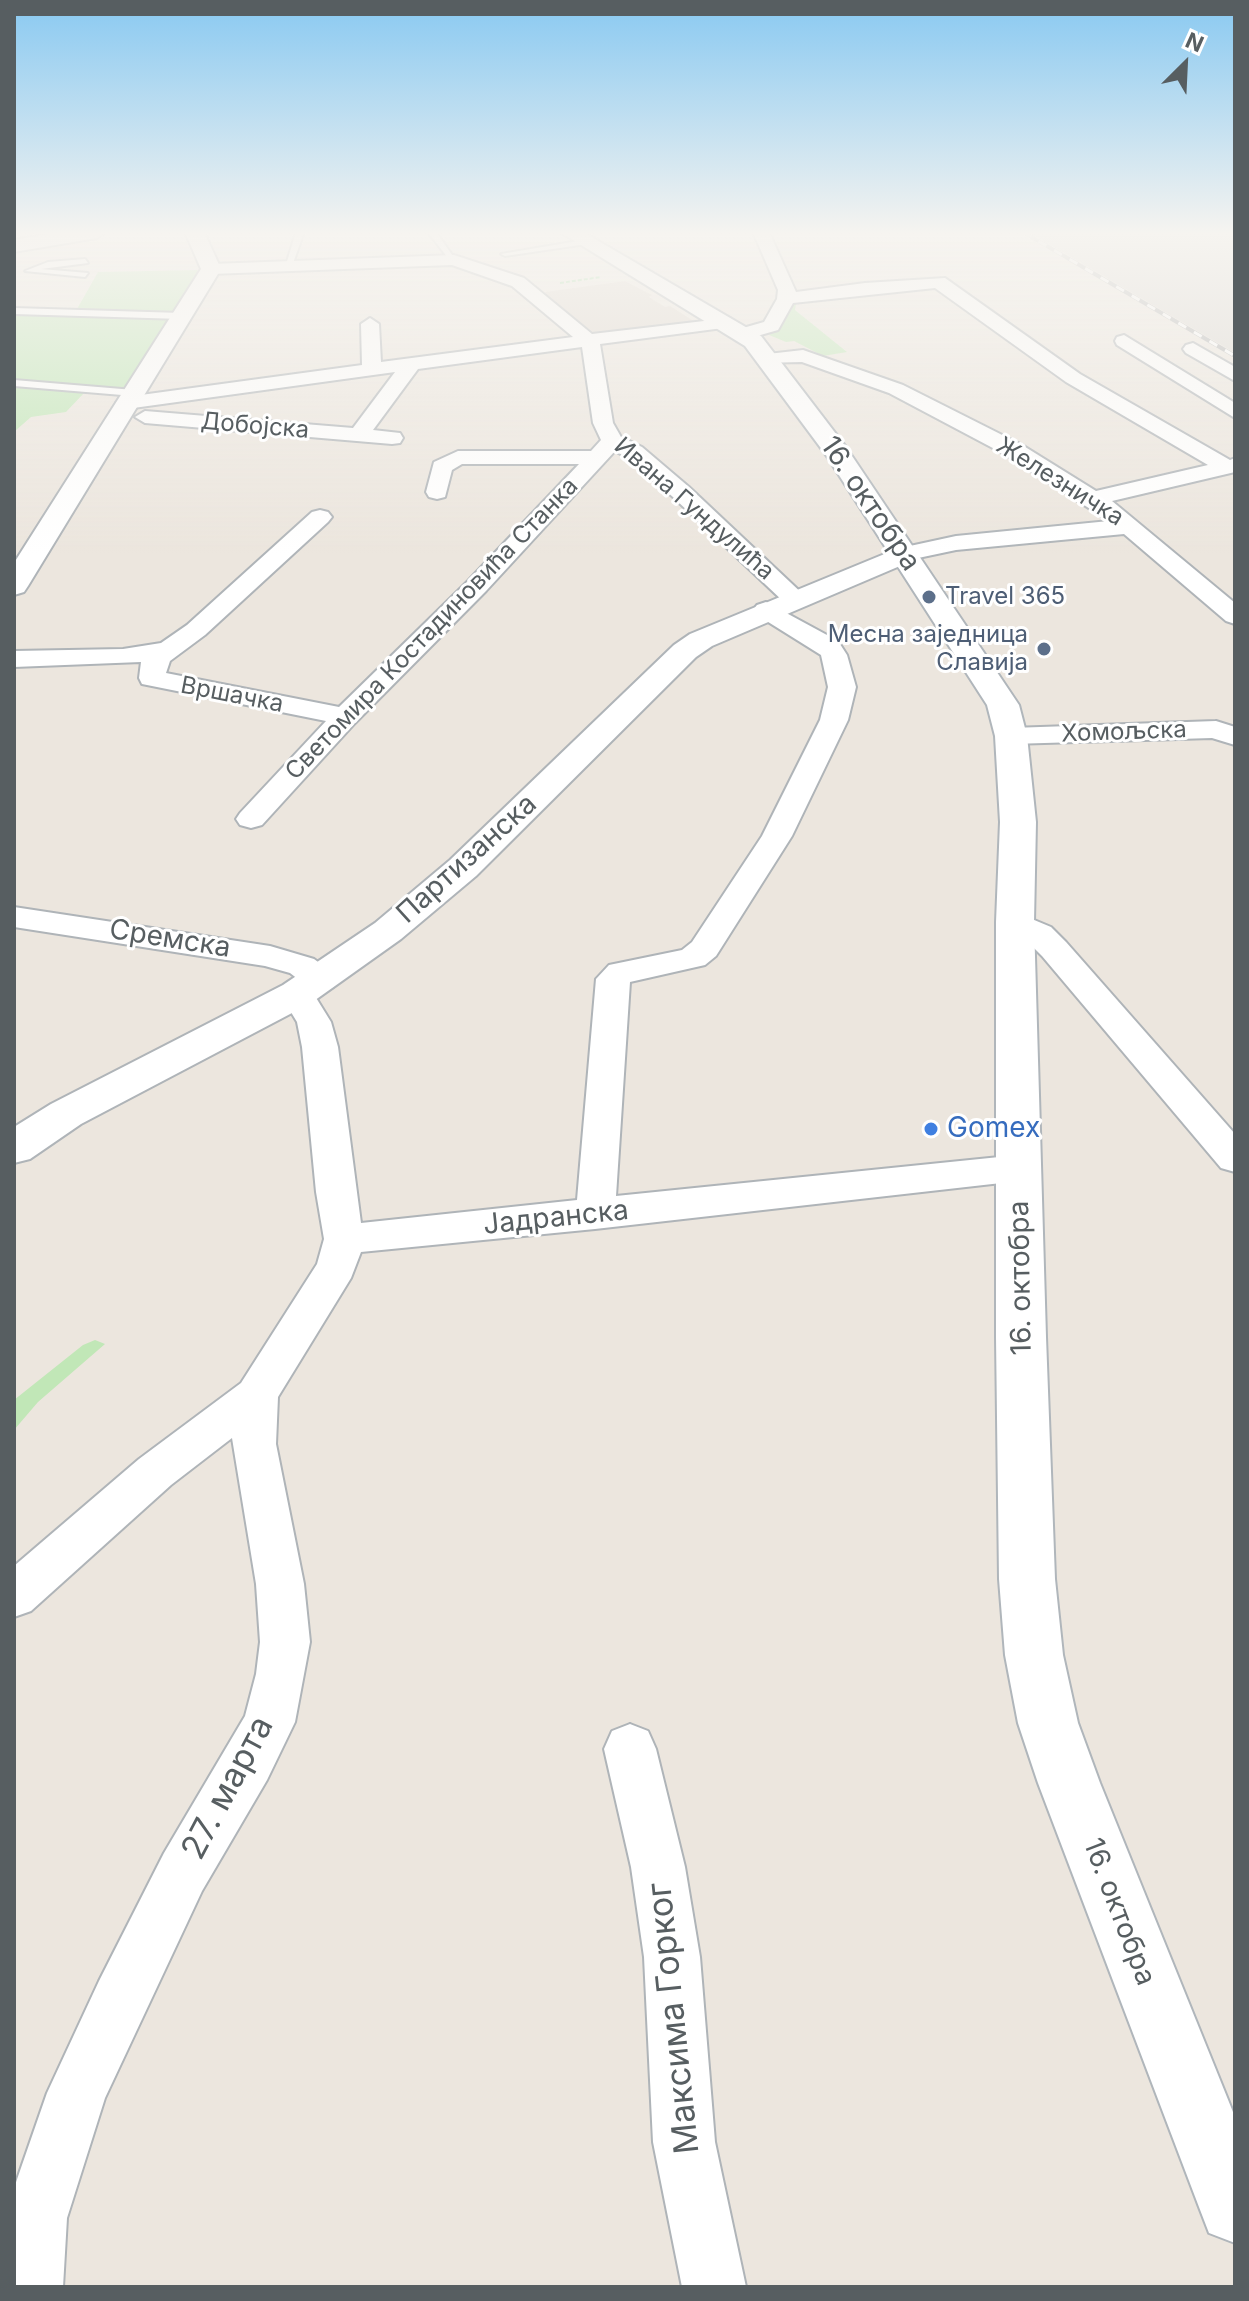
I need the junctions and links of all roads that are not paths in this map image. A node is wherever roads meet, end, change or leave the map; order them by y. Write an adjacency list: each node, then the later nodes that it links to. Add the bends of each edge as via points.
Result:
1 (167, 339): 16 (main road)
2 (371, 339): 11 (street)
3 (593, 339): 6 (street)
4 (751, 339): 10 (main road, 16. октобра)
5 (1019, 339): 21 (street, via 1073,378)
6 (588, 340): 9 (street); 20 (street, Ивана Гундулића)
7 (1124, 341): 15 (street)
8 (1193, 349): 12 (street)
9 (410, 366): 11 (street); 18 (street)
10 (775, 370): 23 (street, Железничка, via 812,358 865,377 1002,444); 26 (main road, 16. октобра)
11 (372, 371): 16 (street)
12 (1235, 375)
13 (14, 383): 16 (lane)
14 (1235, 386): 15 (street)
15 (1201, 390): 17 (street)
16 (126, 404): 18 (street, Добојска); 27 (main road)
17 (1235, 412)
18 (359, 435): 19 (street, Добојска)
19 (392, 438)
20 (604, 449): 22 (street, via 458,458 442,467); 28 (street, Ивана Гундулића, via 634,452 681,492); 32 (street, Светомира Костадиновића Станка)
21 (1231, 466): 23 (street)
22 (437, 492)
23 (1094, 498): 25 (street, Железничка)
24 (320, 517): 30 (street, Вршачка, via 196,630)
25 (1130, 526): 26 (street, via 956,543); 29 (street, Железничка)
26 (904, 554): 28 (main road, Партизанска); 33 (main road, 16. октобра, via 1003,705)
27 (14, 586)
28 (780, 604): 38 (main road, Партизанска, via 685,651 463,868); 42 (street, Ивана Гундулића, via 834,655 842,687 834,720 777,836 704,949 693,958 621,972 613,979)
29 (1235, 616)
30 (166, 650): 31 (street, Вршачка, via 111,658); 32 (street, Вршачка, via 154,663 154,680)
31 (14, 659)
32 (345, 717): 35 (street, Светомира Костадиновића Станка)
33 (1011, 736): 34 (street, Хомољска, via 1216,729); 37 (main road, 16. октобра, via 1018,822)
34 (1235, 737)
35 (251, 819)
36 (14, 917): 38 (street, Сремска, via 270,956 302,966)
37 (1015, 922): 40 (street, via 1054,949); 41 (main road, 16. октобра)
38 (309, 987): 39 (main road, Партизанска, via 66,1114); 43 (street)
39 (14, 1148)
40 (1235, 1159)
41 (1019, 1168): 42 (street, Јадранска); 47 (main road, 16. октобра, via 1027,1579 1034,1655 1048,1723)
42 (595, 1215): 43 (street, Јадранска)
43 (344, 1239): 44 (street, 27. марта, via 337,1267)
44 (256, 1395): 45 (street, via 155,1472); 48 (street, 27. марта, via 254,1444 280,1584 285,1642 269,1722 183,1872 119,2001)
45 (14, 1596)
46 (630, 1749): 50 (street, Максима Горког, via 658,1867 672,1957 684,2142)
47 (1235, 2207)
48 (24, 2232): 49 (street, 27. марта)
49 (31, 2287)
50 (714, 2287)

